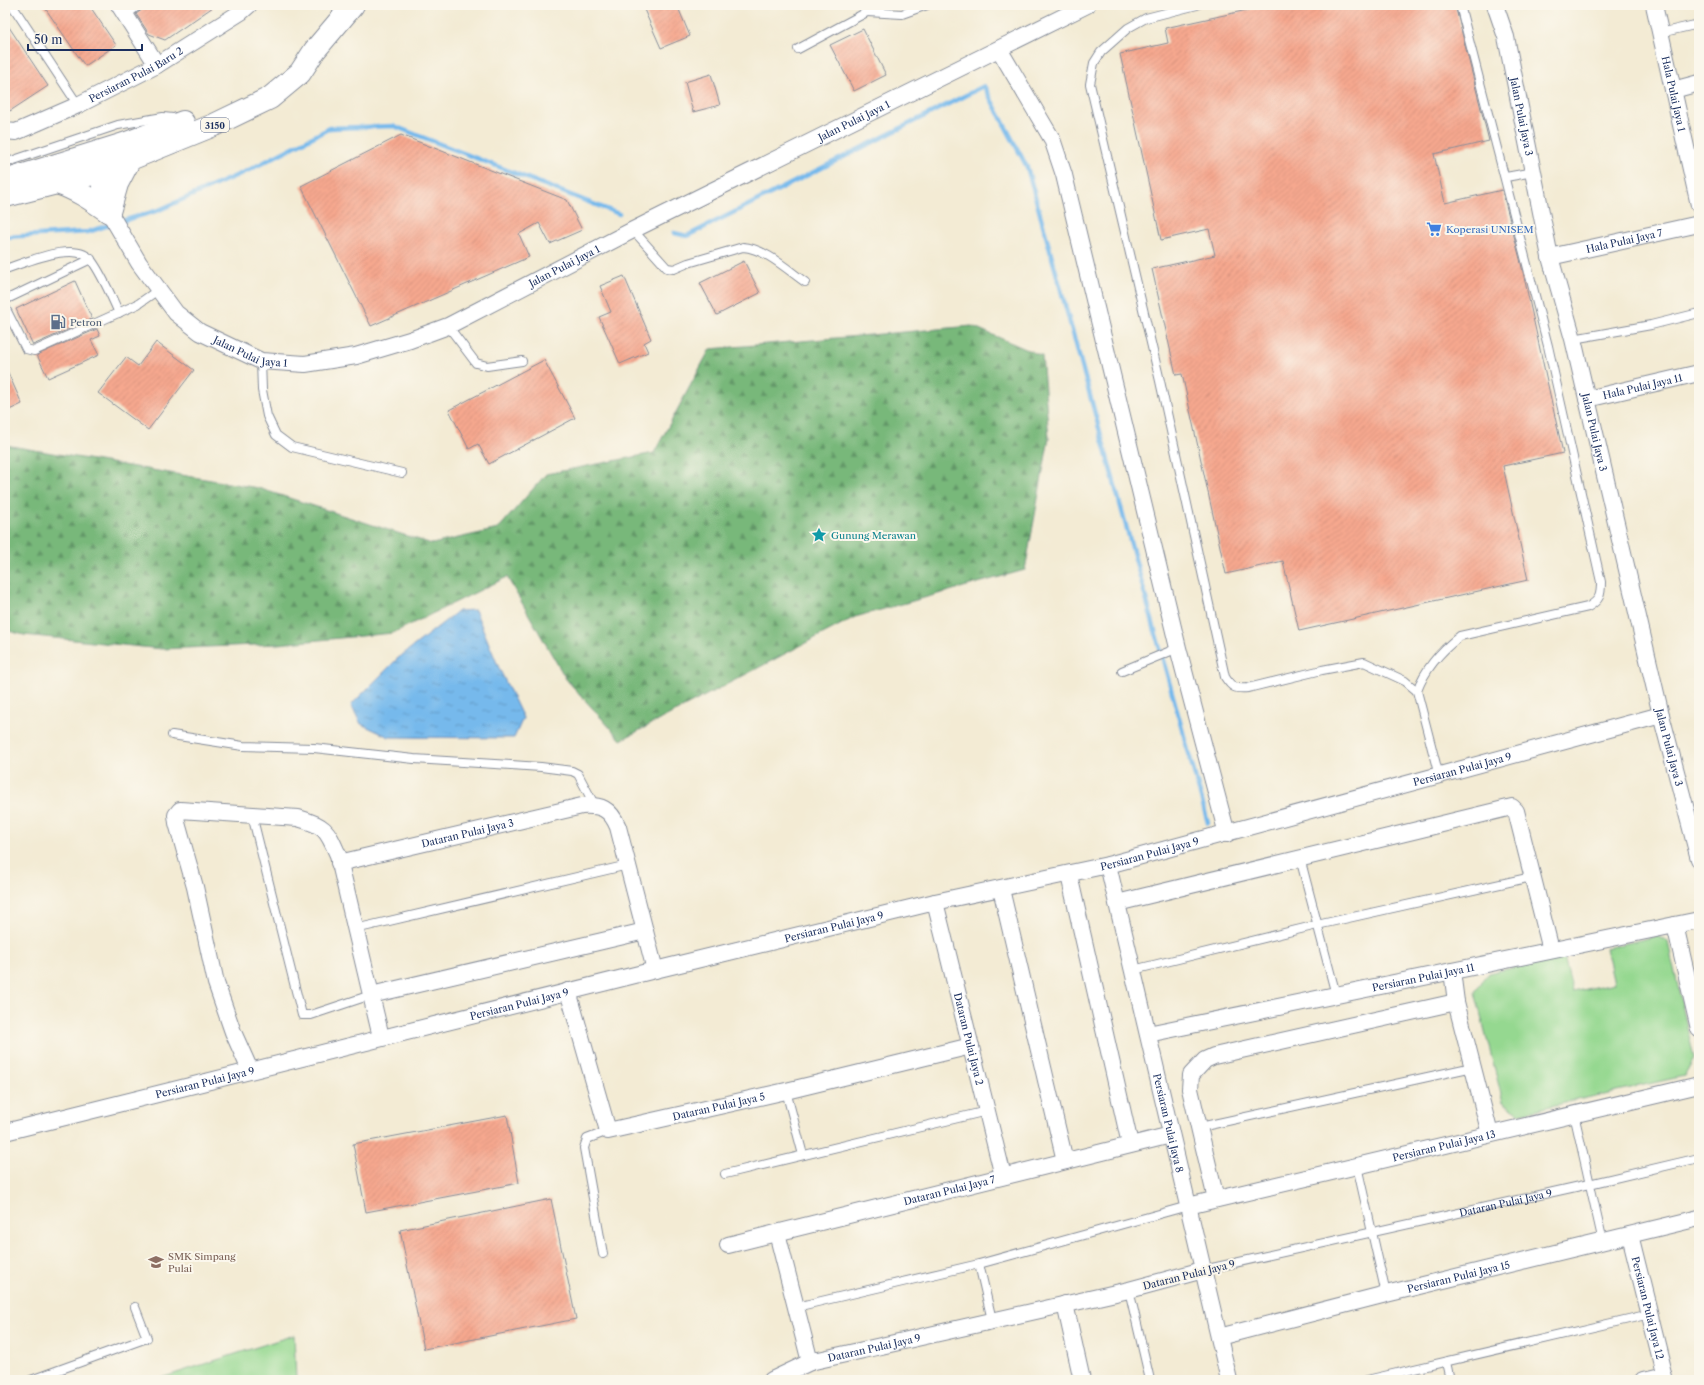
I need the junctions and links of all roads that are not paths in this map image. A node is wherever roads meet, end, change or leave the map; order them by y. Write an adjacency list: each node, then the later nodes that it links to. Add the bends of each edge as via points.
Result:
1 (12, 5): 21 (lane)
2 (139, 5): 12 (lane)
3 (249, 5): 18 (street, Persiaran Pulai Baru 2)
4 (353, 5): 16 (main road, 3150)
5 (926, 5): 11 (lane, via 902,14)
6 (1087, 5): 15 (street, Jalan Pulai Jaya 1)
7 (1197, 5): 55 (lane, via 1146,18 1128,28 1101,52 1094,63 1090,84 1160,381 1225,677 1230,686 1248,688 1364,662 1405,681)
8 (1460, 5): 30 (lane)
9 (1495, 5): 28 (street, Jalan Pulai Jaya 3, via 1506,37)
10 (1654, 5): 14 (street, Hala Pulai Jaya 1)
11 (865, 9): 17 (lane)
12 (123, 10): 18 (street)
13 (1699, 24): 14 (lane)
14 (1660, 33): 20 (street, Hala Pulai Jaya 1)
15 (999, 49): 36 (street, Jalan Pulai Jaya 1); 53 (street, via 1052,139 1064,175)
16 (315, 50): 22 (main road, 3150, via 291,65 259,91); 24 (main road, 3150, via 300,73 270,98 214,126)
17 (798, 50)
18 (157, 65): 21 (street, Persiaran Pulai Baru 2)
19 (1699, 84): 20 (street)
20 (1673, 90): 26 (street, Hala Pulai Jaya 1)
21 (78, 105): 23 (street, Persiaran Pulai Baru 2)
22 (192, 119): 24 (main road, 3150); 25 (lane, via 163,117 118,125)
23 (11, 131)
24 (127, 152): 27 (main road, 3150); 29 (main road, 3150); 34 (main road)
25 (5, 163)
26 (1695, 168): 33 (street, Hala Pulai Jaya 1)
27 (40, 170): 29 (main road, via 69,166 85,167); 32 (main road, 3150)
28 (1533, 172): 30 (lane); 37 (street, Jalan Pulai Jaya 3)
29 (96, 173): 31 (main road, 3150); 34 (street, Jalan Pulai Jaya 1)
30 (1506, 178): 55 (lane, via 1548,346 1601,582 1601,592 1597,602 1588,607 1460,636 1439,655)
31 (57, 183): 32 (main road, 3150); 34 (main road, via 83,194)
32 (8, 194)
33 (1699, 205)
34 (110, 214): 41 (street, Jalan Pulai Jaya 1)
35 (1699, 224): 37 (street, Hala Pulai Jaya 7)
36 (633, 230): 40 (lane, via 667,268 674,269 736,249 751,248 764,253); 46 (street, Jalan Pulai Jaya 1)
37 (1550, 257): 47 (street, Jalan Pulai Jaya 3)
38 (92, 259): 39 (lane, via 81,253 60,251); 42 (lane); 44 (lane)
39 (5, 269)
40 (805, 282)
41 (158, 290): 44 (lane); 48 (street, Jalan Pulai Jaya 1, via 176,313 200,332)
42 (5, 300)
43 (5, 307): 44 (lane, via 26,349 34,351)
44 (119, 313)
45 (1699, 313): 47 (lane, via 1651,325)
46 (448, 326): 48 (street, Jalan Pulai Jaya 1, via 356,356 305,364); 49 (lane, via 476,363 487,366)
47 (1573, 339): 51 (street, Jalan Pulai Jaya 3)
48 (261, 361): 52 (lane, via 262,390 267,416 276,435 292,447)
49 (522, 361)
50 (1699, 373): 51 (street, Hala Pulai Jaya 11)
51 (1587, 399): 56 (street, Jalan Pulai Jaya 3)
52 (402, 473)
53 (1178, 648): 54 (lane); 62 (street)
54 (1122, 671)
55 (1417, 691): 58 (lane)
56 (1661, 715): 58 (street, Persiaran Pulai Jaya 9); 61 (street, Jalan Pulai Jaya 3)
57 (172, 735): 59 (lane, via 243,746 314,748 414,759 572,771 578,774)
58 (1439, 776): 62 (street, Persiaran Pulai Jaya 9)
59 (595, 806): 65 (street, Dataran Pulai Jaya 3, via 582,806); 66 (street, via 613,815)
60 (252, 814): 65 (street, via 298,818 315,823 329,833); 83 (lane, via 302,1015 311,1016); 91 (street, via 180,810 176,815 216,983 233,1032)
61 (1694, 816): 64 (street, Jalan Pulai Jaya 3)
62 (1227, 834): 67 (street, Persiaran Pulai Jaya 9)
63 (1300, 858): 69 (street, via 1512,807 1516,811); 72 (street); 74 (lane)
64 (1699, 859)
65 (339, 863): 76 (street)
66 (628, 864): 76 (lane); 77 (street)
67 (1108, 865): 68 (street, Persiaran Pulai Jaya 9); 72 (street, Persiaran Pulai Jaya 8)
68 (1069, 875): 70 (street, Persiaran Pulai Jaya 9); 101 (street)
69 (1532, 877): 74 (lane); 78 (street)
70 (1001, 889): 71 (street, Persiaran Pulai Jaya 9); 104 (street)
71 (935, 902): 79 (street, Persiaran Pulai Jaya 9); 89 (street, Dataran Pulai Jaya 2)
72 (1117, 903): 80 (street, Persiaran Pulai Jaya 8)
73 (1699, 920): 75 (street, Persiaran Pulai Jaya 11)
74 (1317, 925): 80 (lane); 84 (lane)
75 (1674, 925): 78 (street, Persiaran Pulai Jaya 11); 86 (street)
76 (355, 929): 83 (street)
77 (645, 931): 79 (street); 83 (street)
78 (1551, 950): 81 (street, Persiaran Pulai Jaya 11)
79 (655, 970): 82 (street, Persiaran Pulai Jaya 9)
80 (1132, 970): 87 (street, Persiaran Pulai Jaya 8)
81 (1452, 971): 84 (street, Persiaran Pulai Jaya 11); 85 (street)
82 (568, 991): 88 (street, Persiaran Pulai Jaya 9); 97 (street)
83 (371, 995): 88 (street)
84 (1336, 995): 87 (street, Persiaran Pulai Jaya 11)
85 (1456, 1002): 90 (street); 96 (street, via 1205,1060 1191,1075 1190,1089)
86 (1699, 1029)
87 (1148, 1034): 100 (street, Persiaran Pulai Jaya 8)
88 (382, 1037): 91 (street, Persiaran Pulai Jaya 9)
89 (971, 1046): 93 (street, Dataran Pulai Jaya 5); 94 (street, Dataran Pulai Jaya 2)
90 (1473, 1066): 96 (lane); 99 (street)
91 (250, 1070): 98 (street, Persiaran Pulai Jaya 9)
92 (1699, 1085): 95 (street, Persiaran Pulai Jaya 13)
93 (786, 1091): 97 (street, Dataran Pulai Jaya 5); 102 (lane)
94 (987, 1111): 102 (lane); 107 (street, Dataran Pulai Jaya 2)
95 (1574, 1114): 99 (street, Persiaran Pulai Jaya 13); 108 (lane)
96 (1200, 1127): 109 (street)
97 (608, 1131): 117 (lane, via 587,1139 584,1148)
98 (5, 1132)
99 (1490, 1134): 105 (street, Persiaran Pulai Jaya 13)
100 (1171, 1135): 101 (street, Dataran Pulai Jaya 7); 110 (street, Persiaran Pulai Jaya 8)
101 (1130, 1144): 104 (street, Dataran Pulai Jaya 7)
102 (803, 1155): 106 (lane)
103 (1699, 1158): 108 (lane, Dataran Pulai Jaya 9)
104 (1065, 1161): 107 (street, Dataran Pulai Jaya 7)
105 (1357, 1166): 109 (street, Persiaran Pulai Jaya 13); 113 (lane)
106 (725, 1174)
107 (1003, 1176): 112 (street, Dataran Pulai Jaya 7)
108 (1589, 1184): 113 (lane, Dataran Pulai Jaya 9); 115 (lane)
109 (1216, 1199): 110 (street, Persiaran Pulai Jaya 13)
110 (1188, 1206): 118 (lane); 119 (street, Persiaran Pulai Jaya 8)
111 (1699, 1218): 114 (street, Persiaran Pulai Jaya 15)
112 (777, 1232): 116 (street, Dataran Pulai Jaya 7); 124 (street)
113 (1373, 1233): 119 (lane, Dataran Pulai Jaya 9); 121 (lane)
114 (1630, 1235): 115 (street, Persiaran Pulai Jaya 15); 125 (street, Persiaran Pulai Jaya 12)
115 (1603, 1242): 121 (street, Persiaran Pulai Jaya 15)
116 (728, 1245)
117 (603, 1254)
118 (979, 1264): 124 (lane); 126 (lane)
119 (1203, 1270): 120 (street, Dataran Pulai Jaya 9); 127 (street, Persiaran Pulai Jaya 8)
120 (1129, 1290): 122 (street, Dataran Pulai Jaya 9); 134 (lane)
121 (1386, 1294): 127 (street, Persiaran Pulai Jaya 15)
122 (1065, 1304): 126 (street, Dataran Pulai Jaya 9); 133 (street)
123 (135, 1307): 131 (lane, via 147,1338)
124 (796, 1307): 128 (street)
125 (1650, 1314): 129 (lane); 130 (street, Persiaran Pulai Jaya 12)
126 (992, 1320): 128 (street, Dataran Pulai Jaya 9)
127 (1219, 1337): 135 (street, Persiaran Pulai Jaya 8)
128 (810, 1362): 132 (street, Dataran Pulai Jaya 9)
129 (1446, 1362): 136 (lane); 137 (lane)
130 (1665, 1377): 138 (street)
131 (31, 1380)
132 (772, 1380)
133 (1082, 1380)
134 (1150, 1380)
135 (1229, 1380)
136 (1367, 1380)
137 (1450, 1380)
138 (1643, 1380)

